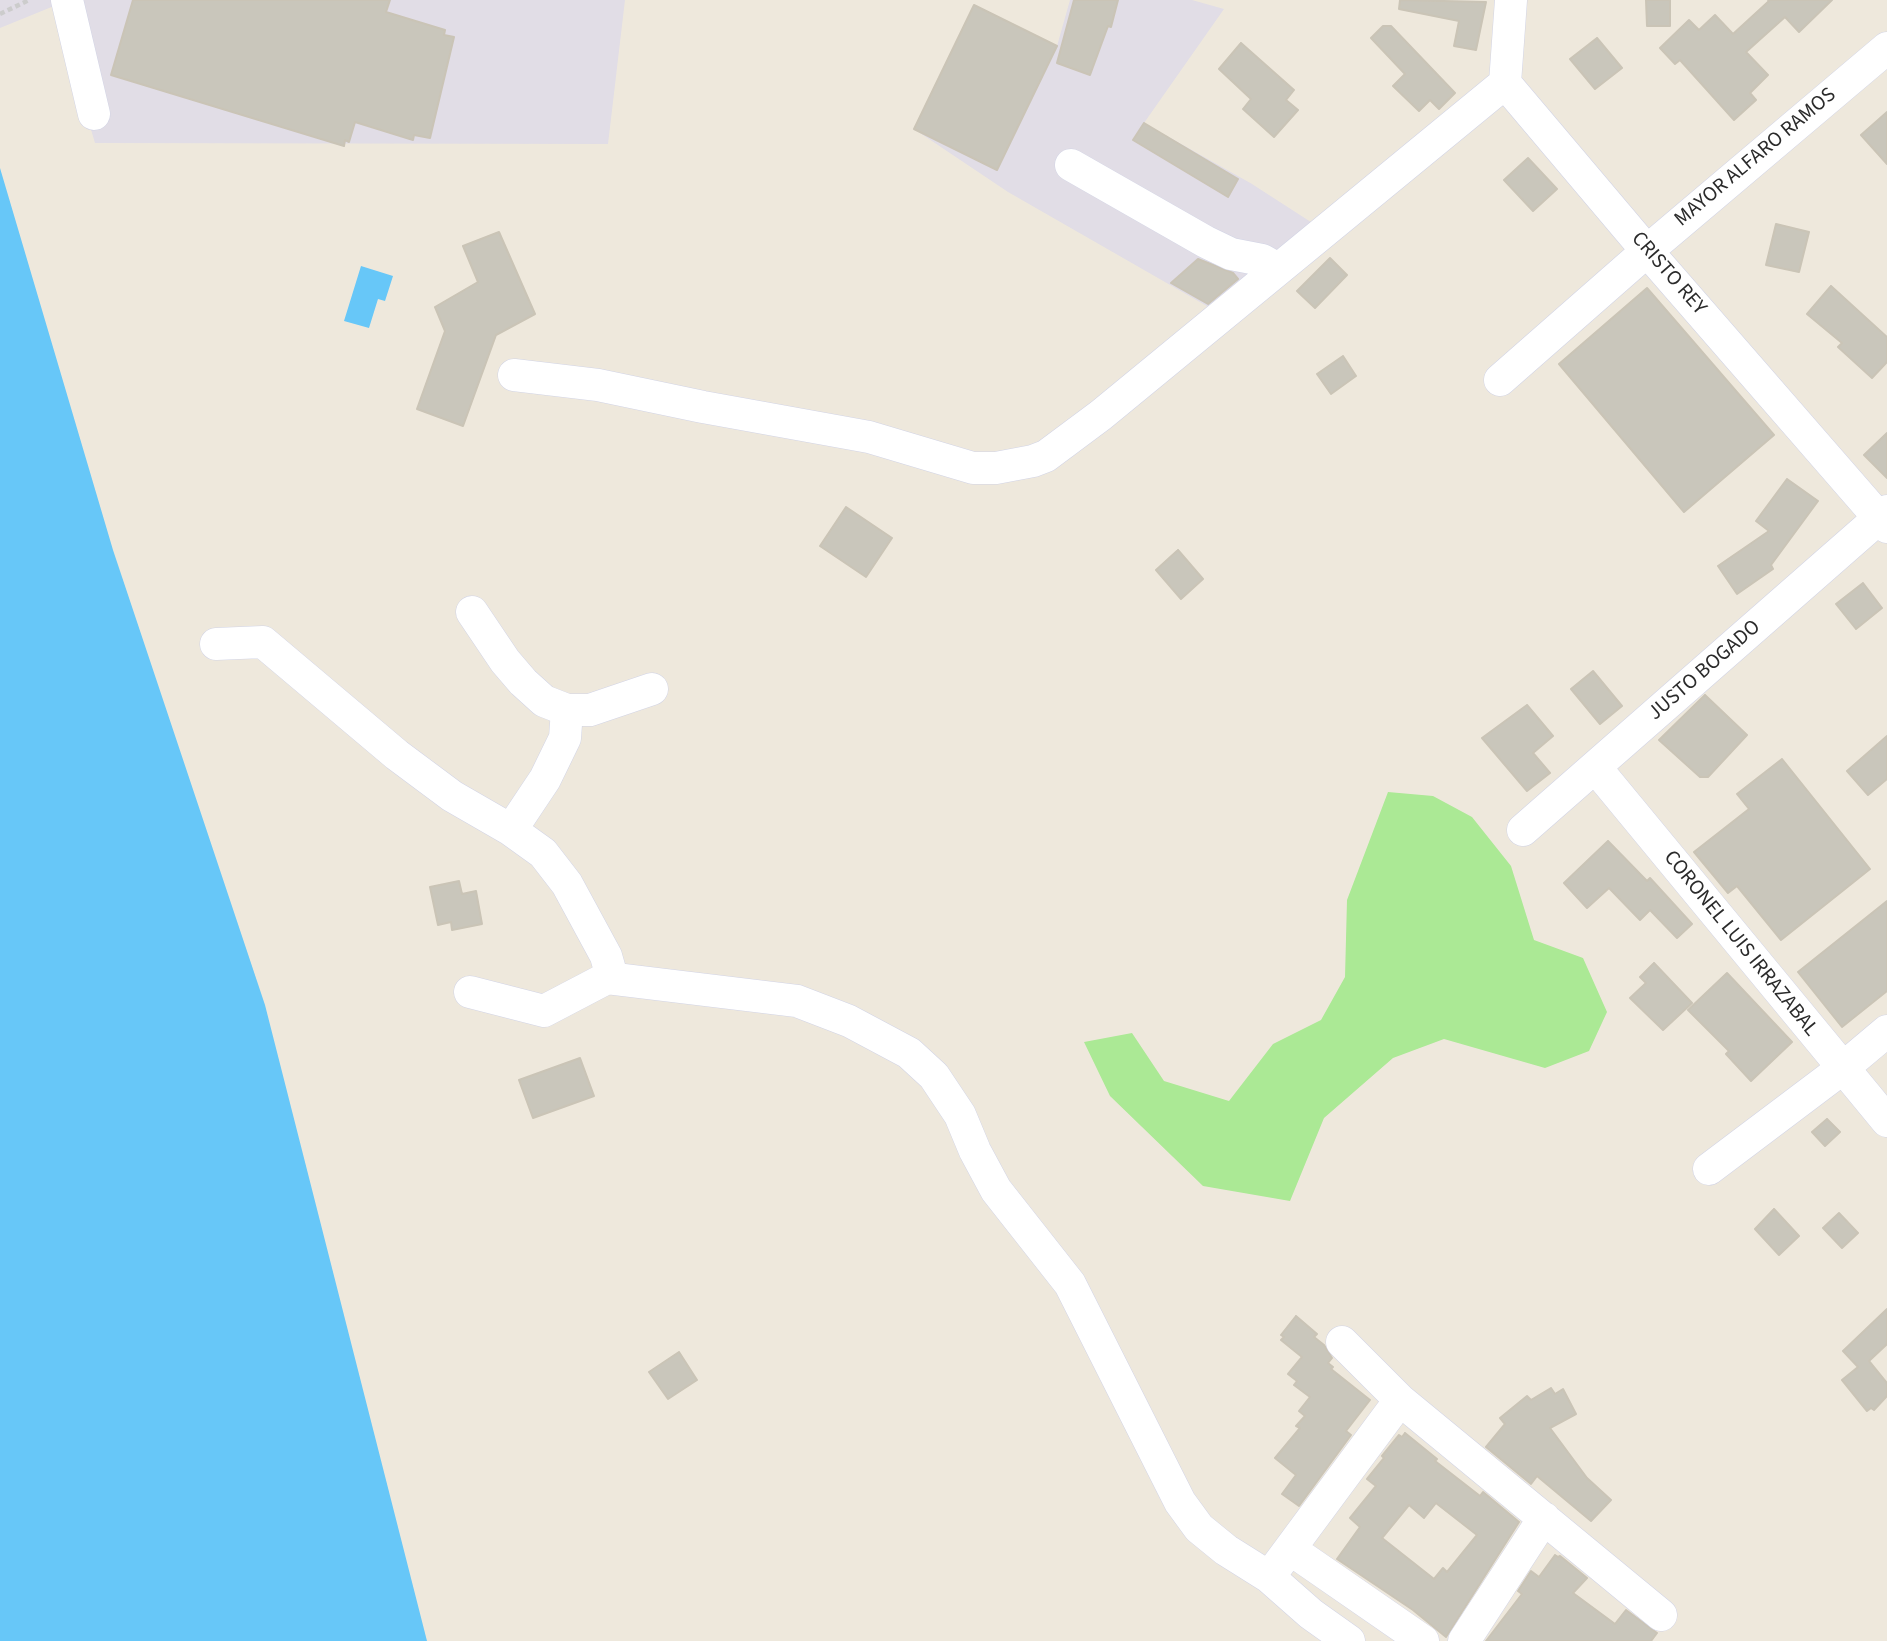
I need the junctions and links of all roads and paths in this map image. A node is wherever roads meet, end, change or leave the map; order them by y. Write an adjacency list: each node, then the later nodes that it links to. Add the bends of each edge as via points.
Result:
1 (29, 0): 4 (path)
2 (67, 0): 7 (street)
3 (1511, 0): 6 (street)
4 (0, 14)
5 (1887, 48): 9 (street, MAYOR ALFARO RAMOS)
6 (1506, 83): 9 (street, CRISTO REY); 10 (street)
7 (94, 114)
8 (1072, 165): 10 (street, via 1206,242)
9 (1647, 251): 12 (street, MAYOR ALFARO RAMOS); 13 (street, CRISTO REY)
10 (1278, 269): 11 (street, via 1101,415 1046,456 1020,465 973,468 869,437 598,385)
11 (514, 375)
12 (1500, 380)
13 (1884, 519): 18 (street, JUSTO BOGADO)
14 (472, 612): 17 (street, via 523,682 544,701)
15 (216, 643): 19 (street, via 263,642 408,763 452,796)
16 (652, 689): 17 (street, via 590,710)
17 (567, 710): 19 (street, via 565,738 545,779)
18 (1595, 767): 20 (street, JUSTO BOGADO); 24 (street, CORONEL LUIS IRRAZABAL)
19 (511, 830): 21 (street, via 543,853 567,884 606,956)
20 (1523, 830)
21 (607, 978): 22 (street, via 544,1011); 31 (street, via 797,1000 909,1053 934,1076 960,1115 996,1190 1070,1284 1180,1502 1199,1528)
22 (470, 992)
23 (1887, 1031): 24 (street)
24 (1843, 1068): 25 (street, CORONEL LUIS IRRAZABAL); 26 (street)
25 (1887, 1121)
26 (1709, 1170)
27 (1342, 1342): 28 (street)
28 (1400, 1400): 29 (street); 30 (street)
29 (1544, 1518): 32 (street); 35 (street)
30 (1290, 1549): 31 (street); 34 (street)
31 (1269, 1577): 33 (street)
32 (1661, 1615)
33 (1349, 1641)
34 (1423, 1641)
35 (1464, 1641)

